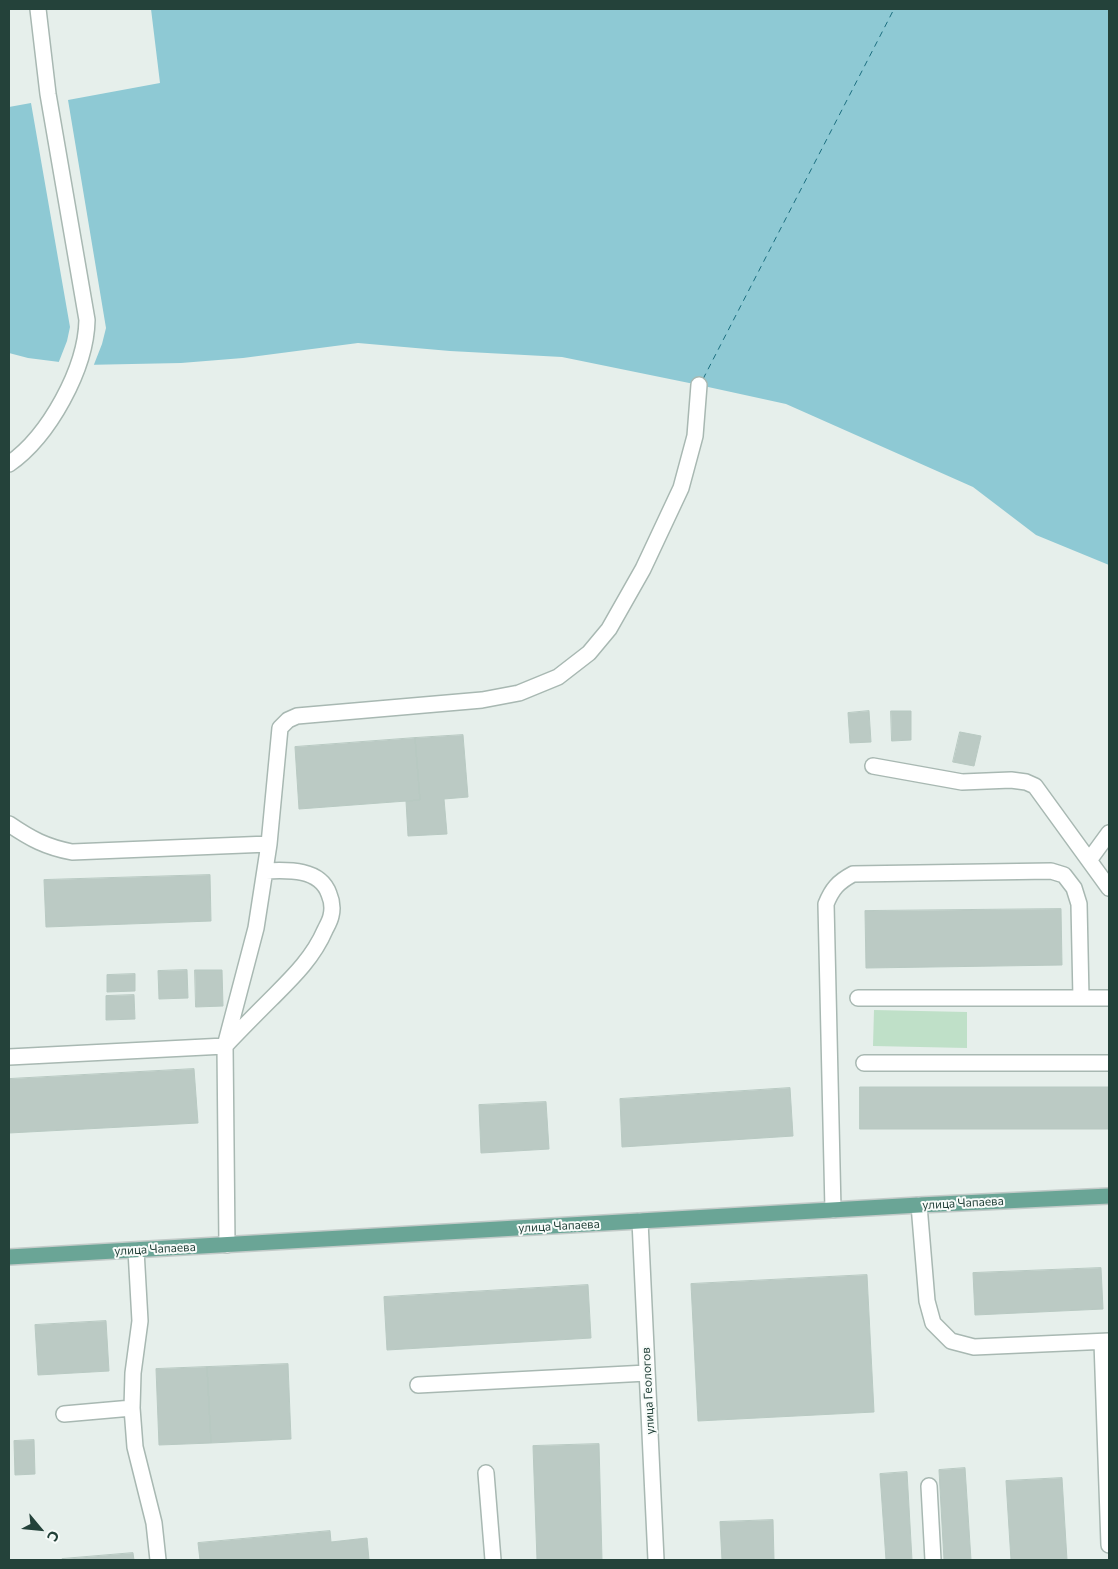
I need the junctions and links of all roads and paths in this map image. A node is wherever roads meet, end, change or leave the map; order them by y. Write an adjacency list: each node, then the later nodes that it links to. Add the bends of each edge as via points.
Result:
1 (38, 9): 3 (street, via 48,94 87,320 87,337 58,408 38,437)
2 (700, 385): 7 (street, via 694,436 681,488 643,569 609,630 589,653 558,677 519,693 482,700 297,716 288,720 280,728 278,738)
3 (9, 464)
4 (873, 766): 8 (street, via 962,782 1026,782 1035,786)
5 (9, 824): 7 (street, via 34,840 72,852)
6 (1109, 833): 8 (street)
7 (268, 844): 9 (street)
8 (1090, 859): 10 (street)
9 (265, 871): 14 (street, via 256,928); 14 (street, via 304,872 317,879 328,889 332,902 331,918 311,956)
10 (1109, 888)
11 (858, 998): 12 (street)
12 (1081, 998): 13 (street); 20 (street, via 1078,904 1074,888 1064,875 1051,871 853,874 842,880 826,904)
13 (1109, 998)
14 (225, 1046): 15 (street); 22 (street)
15 (9, 1057)
16 (864, 1063): 17 (street)
17 (1109, 1063)
18 (1109, 1196): 19 (main road, улица Чапаева)
19 (919, 1205): 20 (main road, улица Чапаева); 25 (street, via 927,1301 933,1323 951,1341 974,1347)
20 (834, 1210): 21 (main road, улица Чапаева)
21 (640, 1221): 22 (main road, улица Чапаева); 26 (street, улица Геологов)
22 (227, 1245): 23 (main road, улица Чапаева)
23 (136, 1250): 24 (main road, улица Чапаева); 28 (street, via 140,1321)
24 (9, 1257)
25 (1106, 1342): 32 (street)
26 (646, 1373): 27 (street); 35 (street, улица Геологов)
27 (418, 1385)
28 (132, 1408): 29 (street); 33 (street, via 135,1447 154,1523)
29 (64, 1414)
30 (486, 1473): 34 (street)
31 (929, 1486): 36 (street)
32 (1109, 1545)
33 (158, 1560)
34 (493, 1560)
35 (656, 1560)
36 (933, 1560)

